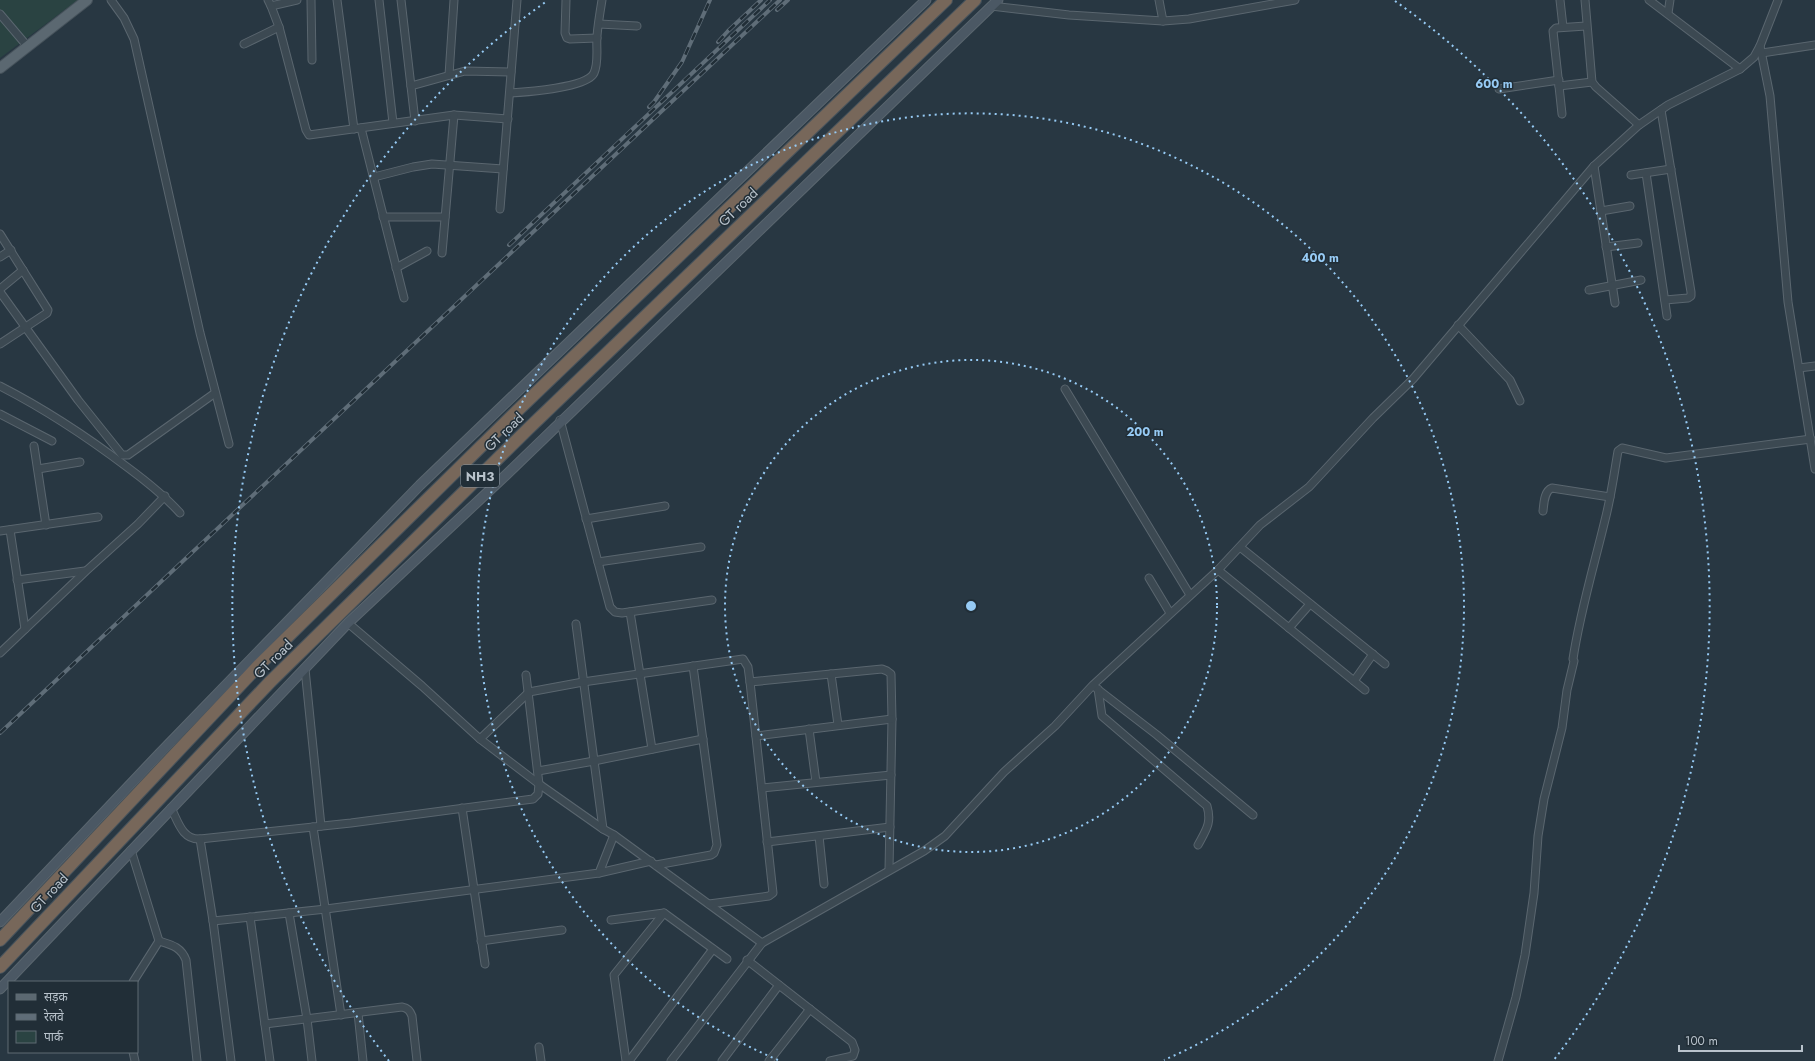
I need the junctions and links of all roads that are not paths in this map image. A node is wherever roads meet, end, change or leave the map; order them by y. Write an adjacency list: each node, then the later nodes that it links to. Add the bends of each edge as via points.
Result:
1 (87, 0): 35 (main road)
2 (111, 0): 92 (street, via 124,18 134,39)
3 (297, 0): 22 (street)
4 (311, 0): 37 (street)
5 (337, 0): 55 (street)
6 (379, 0): 52 (street)
7 (401, 0): 44 (street)
8 (454, 0): 41 (street)
9 (517, 0): 40 (street)
10 (566, 0): 32 (street, via 567,38)
11 (602, 0): 27 (street)
12 (926, 0): 180 (main road, via 420,485)
13 (946, 0): 182 (highway, GT road / NH3, via 518,410 258,666)
14 (975, 0): 190 (highway, GT road / NH3, via 529,428 270,682)
15 (1159, 0): 26 (street)
16 (1295, 0): 26 (street, via 1189,19)
17 (1560, 0): 31 (street)
18 (1585, 0): 29 (street)
19 (1649, 0): 24 (street)
20 (1670, 0): 24 (street)
21 (1778, 0): 36 (street)
22 (269, 3): 30 (street)
23 (994, 3): 26 (street, via 1069,15); 95 (main road)
24 (1668, 13): 39 (street)
25 (0, 14): 35 (street)
26 (1163, 21)
27 (599, 24): 28 (street); 32 (street)
28 (637, 26)
29 (1586, 26): 31 (street); 42 (street)
30 (280, 27): 33 (street); 55 (street, via 307,133 311,135)
31 (1563, 27): 43 (street, via 1554,28 1553,31)
32 (597, 38): 46 (street, via 597,63 591,77 552,89)
33 (244, 44)
34 (1815, 45): 36 (street)
35 (28, 47): 38 (main road)
36 (1761, 50): 39 (street); 89 (street, via 1770,96 1788,302)
37 (312, 60)
38 (0, 68)
39 (1740, 69): 47 (street)
40 (511, 72): 41 (street, via 465,71); 46 (street)
41 (449, 75): 44 (street)
42 (1592, 82): 43 (street); 53 (street)
43 (1559, 83): 45 (street); 48 (street)
44 (411, 86): 51 (street)
45 (1499, 89)
46 (510, 93): 50 (street)
47 (1661, 110): 53 (street); 59 (street)
48 (1562, 114)
49 (454, 115): 50 (street); 51 (street); 56 (street)
50 (508, 119): 58 (street)
51 (415, 121): 52 (street)
52 (393, 124): 54 (street)
53 (1639, 125): 57 (street)
54 (361, 128): 55 (street); 62 (street)
55 (354, 129)
56 (450, 165): 58 (street); 62 (street, via 423,165); 67 (street)
57 (1594, 166): 65 (street); 85 (street)
58 (504, 169): 64 (street)
59 (1671, 169): 60 (street); 82 (street, via 1692,292 1688,298)
60 (1646, 173): 61 (street); 82 (street)
61 (1631, 175)
62 (374, 177): 66 (street)
63 (1630, 206): 65 (street)
64 (500, 209)
65 (1601, 211): 70 (street)
66 (383, 217): 67 (street); 75 (street)
67 (445, 218): 73 (street)
68 (0, 234): 71 (street)
69 (1638, 243): 70 (street)
70 (1606, 247): 78 (street)
71 (11, 250): 74 (street); 76 (street)
72 (427, 251): 75 (street)
73 (442, 253)
74 (0, 258)
75 (396, 268): 81 (street)
76 (23, 270): 80 (street); 86 (street, via 48,310)
77 (1641, 280): 78 (street)
78 (1613, 286): 79 (street); 83 (street)
79 (1589, 290)
80 (0, 291): 86 (street)
81 (404, 298)
82 (1665, 300): 84 (street)
83 (1615, 303)
84 (1667, 316)
85 (1458, 325): 93 (street, via 1510,380); 114 (street, via 1413,379 1309,487 1260,525)
86 (26, 326): 87 (street); 92 (street, via 78,400 122,455 128,455)
87 (0, 344)
88 (1815, 366): 89 (street)
89 (1799, 368): 96 (street)
90 (0, 386): 103 (street, via 58,418)
91 (1065, 390): 120 (street)
92 (215, 393): 98 (street)
93 (1520, 401)
94 (0, 414): 97 (street)
95 (560, 420): 109 (street); 125 (main road, via 506,475)
96 (1810, 438): 102 (street); 104 (street, via 1666,458 1622,448 1618,450)
97 (52, 441)
98 (230, 444)
99 (34, 446): 101 (street)
100 (80, 462): 101 (street)
101 (38, 469): 110 (street)
102 (1815, 469)
103 (165, 496): 107 (street); 117 (street)
104 (1610, 497): 106 (street, via 1552,488 1546,493); 213 (street, via 1577,633 1563,723 1544,799 1525,955)
105 (665, 506): 109 (street)
106 (1543, 511)
107 (180, 513)
108 (98, 517): 110 (street)
109 (586, 519): 115 (street)
110 (46, 525): 111 (street)
111 (10, 530): 112 (street); 119 (street)
112 (0, 531)
113 (701, 547): 115 (street)
114 (1240, 547): 116 (street); 122 (street)
115 (598, 562): 123 (street, via 610,607 615,612)
116 (1218, 570): 120 (street); 127 (street)
117 (86, 571): 119 (street); 128 (street)
118 (1149, 578): 124 (street)
119 (17, 580): 128 (street)
120 (1190, 595): 124 (street)
121 (712, 600): 123 (street)
122 (1310, 604): 127 (street); 130 (street)
123 (630, 612): 135 (street)
124 (1170, 613): 140 (street)
125 (348, 624): 133 (main road); 147 (street)
126 (576, 624): 138 (street)
127 (1289, 628): 137 (street)
128 (25, 629): 129 (street)
129 (0, 653)
130 (1373, 654): 131 (street); 137 (street)
131 (1385, 664)
132 (693, 666): 135 (street); 139 (street, via 743,659 748,667); 148 (street)
133 (305, 669): 156 (main road); 159 (street)
134 (526, 674): 142 (street)
135 (640, 674): 138 (street); 149 (street)
136 (831, 674): 139 (street); 143 (street, via 882,669 887,671 892,679); 144 (street)
137 (1354, 681): 141 (street)
138 (583, 682): 142 (street); 150 (street)
139 (750, 682): 146 (street)
140 (1096, 687): 158 (street); 166 (street, via 1102,716 1207,806 1210,821); 169 (street, via 1004,772 944,836 924,851)
141 (1365, 690)
142 (529, 692): 147 (street); 151 (street)
143 (892, 719): 144 (street); 152 (street)
144 (838, 725): 145 (street)
145 (809, 729): 146 (street); 153 (street)
146 (756, 736): 155 (street)
147 (480, 739): 154 (street)
148 (704, 739): 149 (street); 168 (street, via 716,849 711,855)
149 (652, 749): 150 (street)
150 (594, 761): 151 (street); 161 (street)
151 (538, 771): 154 (street)
152 (891, 775): 153 (street); 160 (street)
153 (816, 782): 155 (street)
154 (539, 784): 157 (street, via 538,794 533,799); 161 (street)
155 (762, 788): 165 (street)
156 (171, 808): 164 (street, via 186,836); 167 (main road)
157 (462, 808): 159 (street); 172 (street)
158 (1253, 815)
159 (317, 826): 164 (street); 174 (street)
160 (890, 826): 163 (street); 169 (street)
161 (603, 829): 162 (street)
162 (614, 835): 168 (street); 170 (street)
163 (819, 836): 165 (street); 171 (street)
164 (200, 839): 179 (street)
165 (767, 842): 173 (street, via 774,889 772,895)
166 (1198, 845)
167 (131, 850): 183 (street); 193 (main road)
168 (653, 863): 170 (street); 173 (street)
169 (889, 870): 185 (street)
170 (599, 873): 172 (street)
171 (824, 884)
172 (473, 889): 174 (street); 184 (street)
173 (709, 904): 185 (street)
174 (326, 909): 175 (street); 196 (street)
175 (289, 913): 177 (street); 197 (street)
176 (664, 913): 178 (street); 186 (street); 207 (street, via 614,976)
177 (250, 918): 179 (street); 198 (street)
178 (611, 920)
179 (213, 921): 201 (street)
180 (0, 922)
181 (562, 930): 184 (street)
182 (0, 940)
183 (159, 941): 191 (street); 200 (street, via 184,953)
184 (481, 941): 189 (street)
185 (762, 943): 188 (street)
186 (713, 949): 187 (street); 208 (street)
187 (727, 959)
188 (747, 960): 192 (street); 209 (street)
189 (485, 964)
190 (0, 966)
191 (134, 981)
192 (779, 985): 194 (street); 210 (street)
193 (0, 989)
194 (810, 1009): 211 (street); 212 (street, via 856,1050 854,1056)
195 (358, 1013): 196 (street); 204 (street); 205 (street, via 402,1007 410,1011)
196 (341, 1015): 197 (street)
197 (307, 1019): 198 (street); 203 (street)
198 (265, 1024): 202 (street)
199 (539, 1047): 206 (street)
200 (197, 1061)
201 (231, 1061)
202 (270, 1061)
203 (312, 1061)
204 (363, 1061)
205 (417, 1061)
206 (541, 1061)
207 (626, 1061)
208 (629, 1061)
209 (671, 1061)
210 (722, 1061)
211 (769, 1061)
212 (830, 1061)
213 (1498, 1061)

